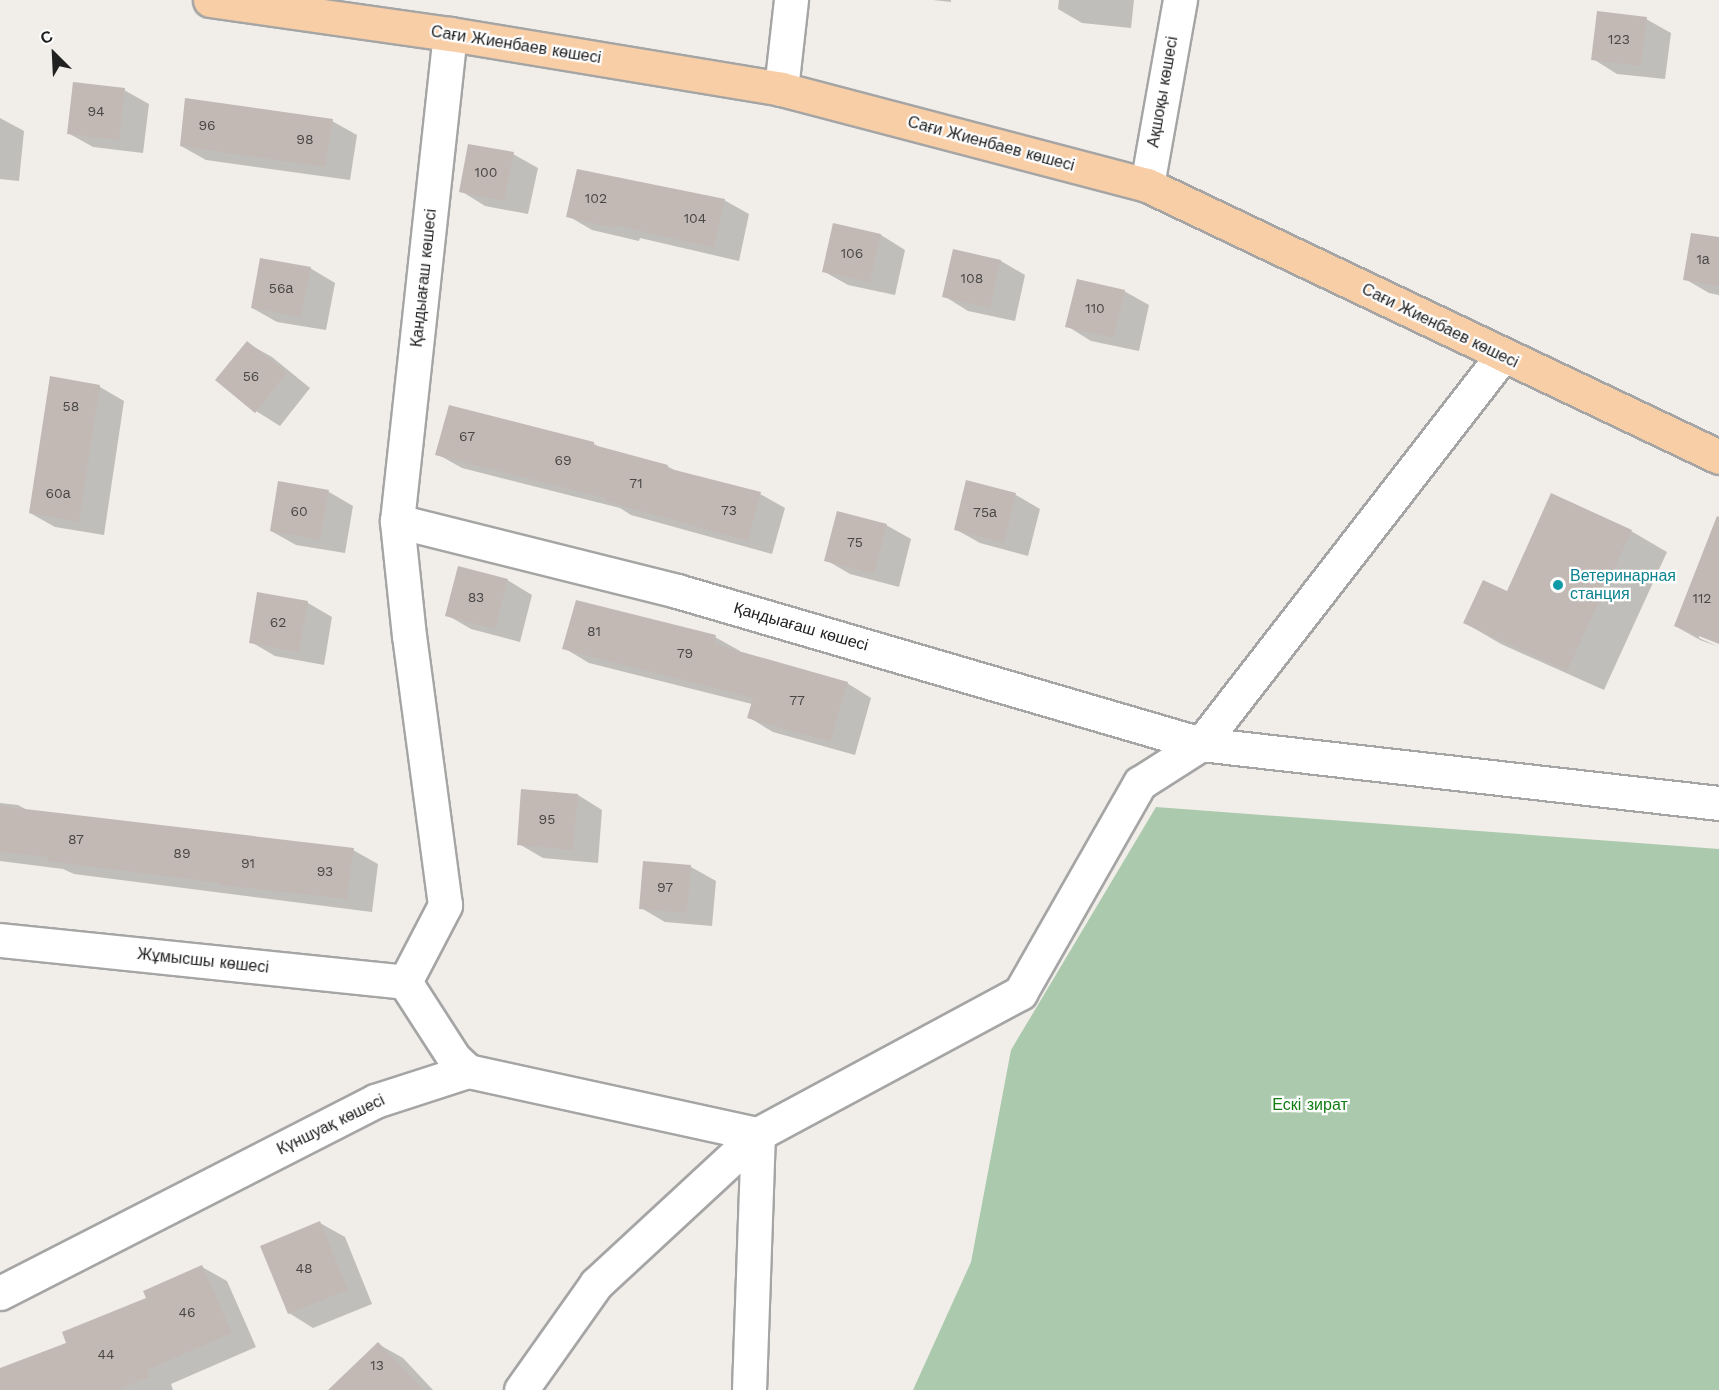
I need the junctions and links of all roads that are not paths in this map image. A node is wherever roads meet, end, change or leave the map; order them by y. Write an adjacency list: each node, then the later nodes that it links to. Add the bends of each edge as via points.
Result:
1 (210, 0): 4 (main road, Сағи Жиенбаев көшесі)
2 (791, 0): 6 (street)
3 (1180, 0): 7 (street, Ақшоқы көшесі)
4 (281, 5): 5 (main road, Сағи Жиенбаев көшесі)
5 (450, 34): 6 (main road, Сағи Жиенбаев көшесі); 10 (street, Қандыағаш көшесі)
6 (781, 89): 7 (main road, Сағи Жиенбаев көшесі)
7 (1147, 184): 8 (main road, Сағи Жиенбаев көшесі)
8 (1502, 356): 9 (main road, Сағи Жиенбаев көшесі); 11 (street)
9 (1719, 458)
10 (397, 521): 11 (street, Қандыағаш көшесі, via 677,591); 14 (street, Қандыағаш көшесі, via 445,905)
11 (1201, 744): 12 (street, Қандыағаш көшесі); 16 (street, via 1140,783 1020,993)
12 (1719, 803)
13 (0, 940): 14 (street, Жұмысшы көшесі)
14 (405, 982): 15 (street, via 454,1058)
15 (468, 1071): 16 (street); 17 (street, Күншуақ көшесі, via 375,1101)
16 (758, 1134): 18 (street, via 596,1284); 19 (street)
17 (0, 1293)
18 (521, 1390)
19 (749, 1390)

